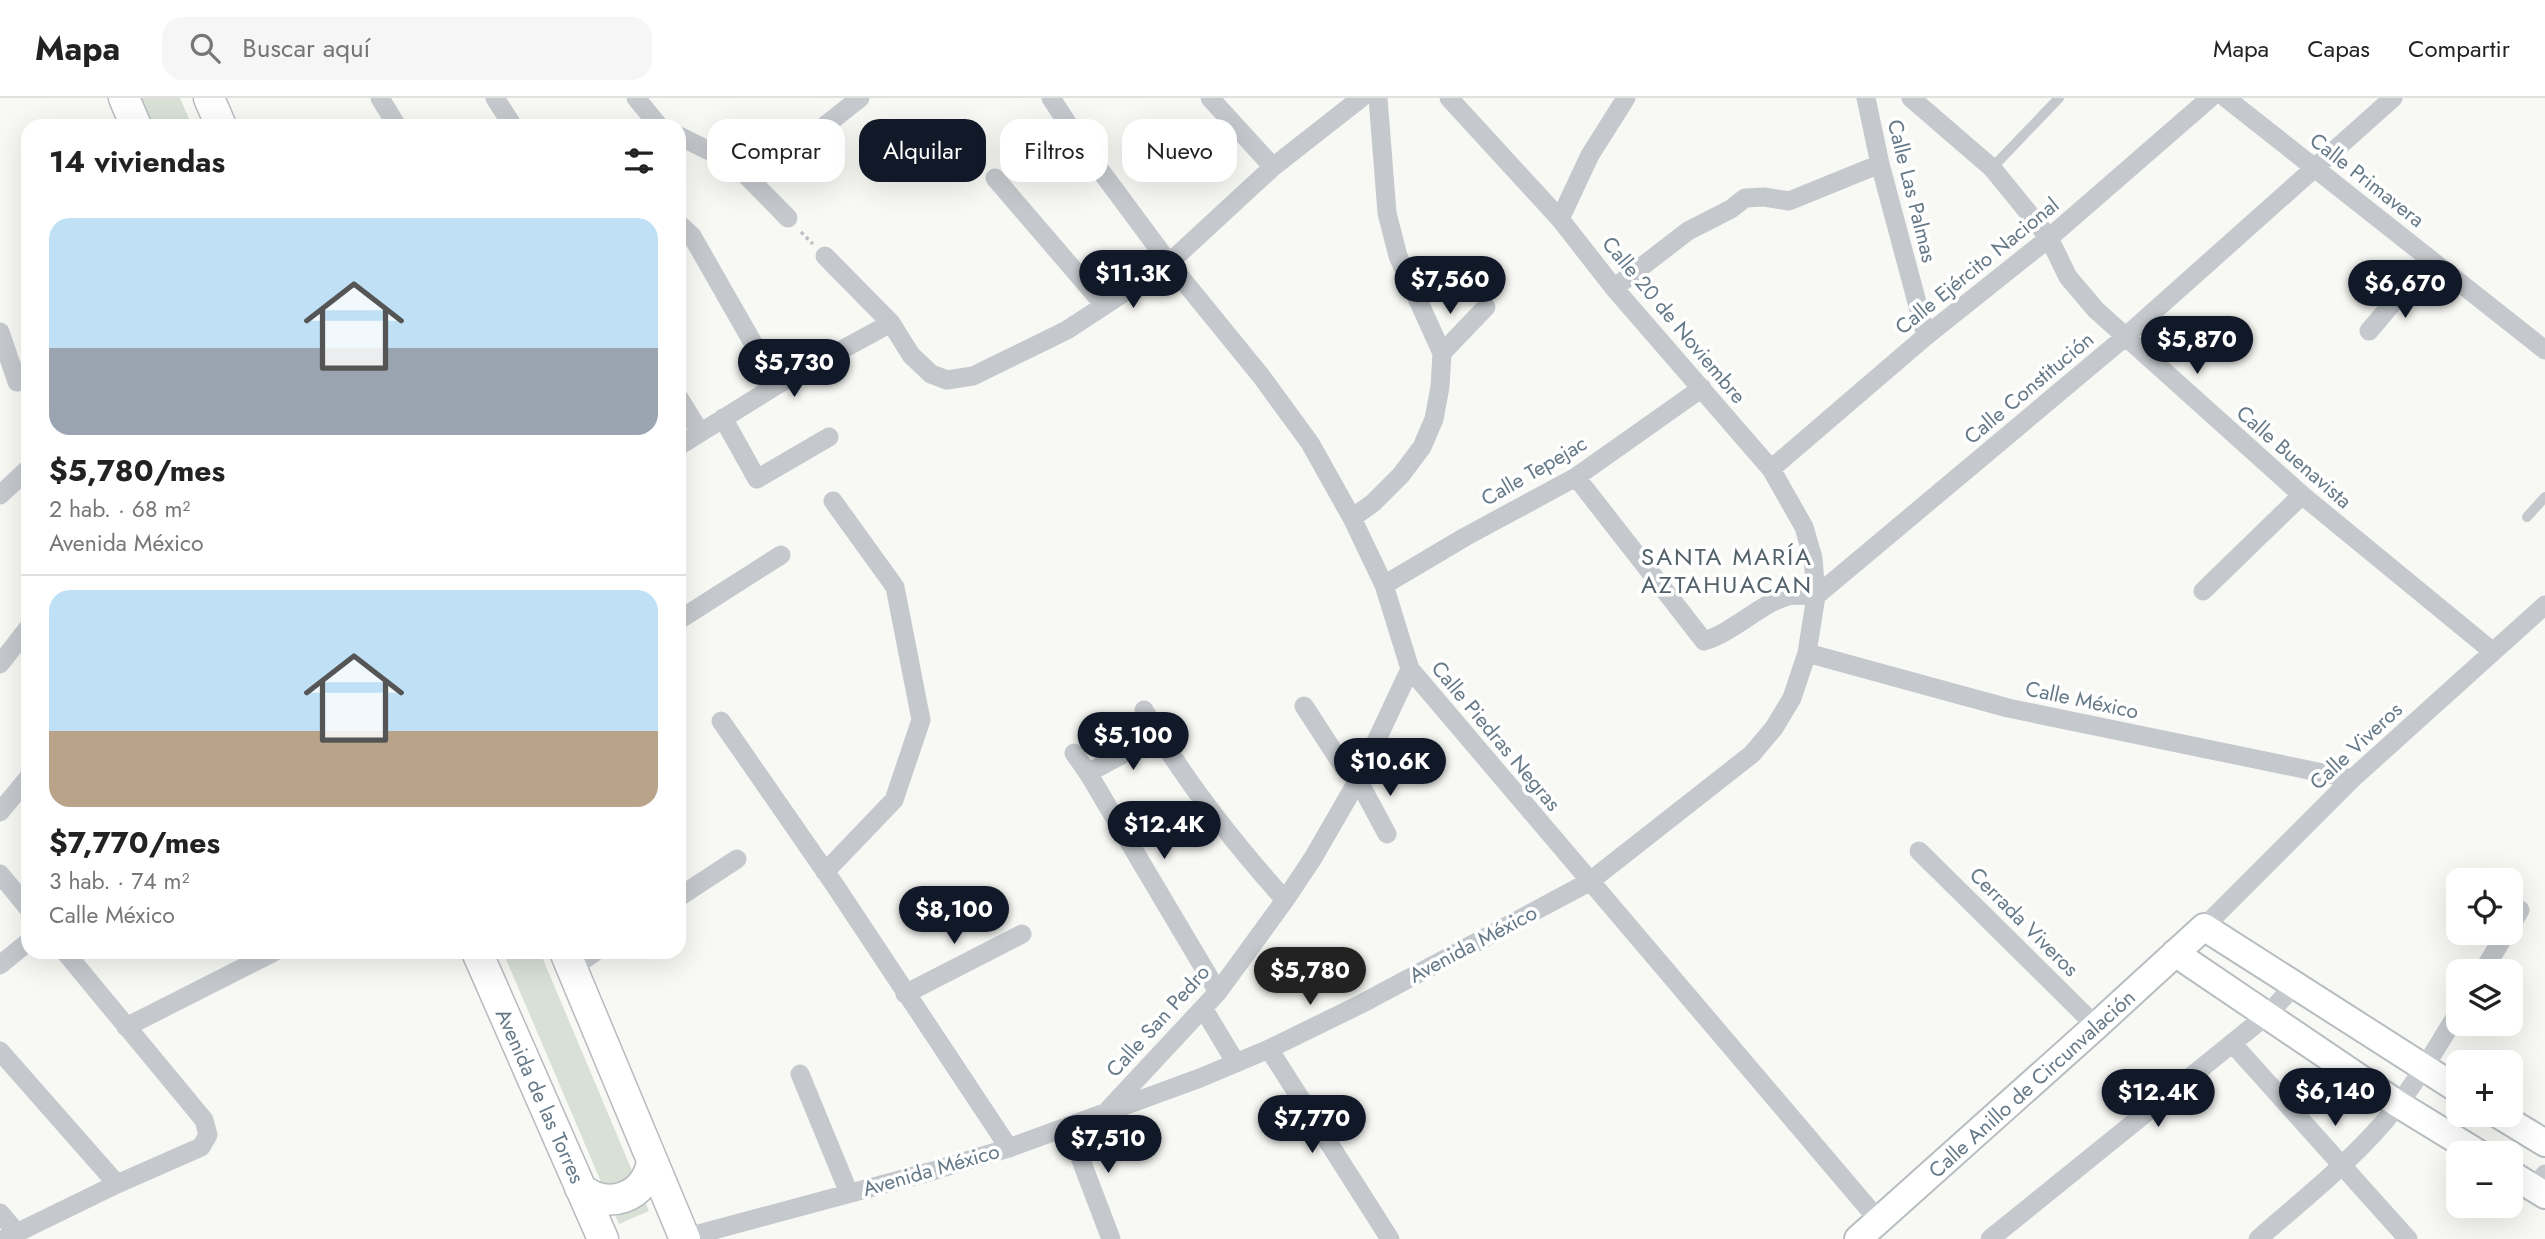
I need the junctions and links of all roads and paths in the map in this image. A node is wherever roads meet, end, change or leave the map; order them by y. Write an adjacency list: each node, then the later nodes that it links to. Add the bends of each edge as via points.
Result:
1 (124, 98): 19 (main road)
2 (209, 98): 20 (main road)
3 (380, 98): 21 (street)
4 (495, 98): 22 (street)
5 (636, 98): 23 (street)
6 (860, 98): 24 (street)
7 (1051, 98): 37 (street, Calle Piedras Negras)
8 (1210, 98): 27 (street)
9 (1361, 98): 27 (street)
10 (1378, 98): 47 (street, via 1390,224 1398,256)
11 (1449, 98): 32 (street, Calle 20 de Noviembre)
12 (1626, 98): 32 (street, via 1590,155)
13 (1866, 98): 26 (street, Calle Las Palmas)
14 (1911, 98): 28 (street, Calle Buenavista)
15 (2059, 98): 28 (lane)
16 (2210, 98): 34 (street, Calle Ejército Nacional)
17 (2226, 98): 29 (street, Calle Primavera)
18 (2393, 98): 29 (street, Calle Constitución)
19 (133, 119)
20 (218, 119)
21 (393, 119)
22 (508, 119)
23 (653, 119)
24 (833, 119)
25 (686, 139): 31 (street, via 734,163)
26 (1881, 164): 38 (street, via 1789,201 1745,198 1688,231); 44 (street, Calle Las Palmas)
27 (1273, 167): 37 (street)
28 (1992, 168): 34 (street, Calle Buenavista)
29 (2316, 169): 36 (street, Calle Primavera); 45 (street, Calle Constitución)
30 (995, 178): 39 (street)
31 (788, 218): 35 (path)
32 (1560, 219): 38 (street, Calle 20 de Noviembre)
33 (686, 230): 49 (street)
34 (2049, 238): 44 (street, Calle Ejército Nacional); 45 (street, Calle Buenavista, via 2068,277)
35 (825, 256): 41 (street)
36 (2430, 259): 42 (street); 46 (street, Calle Primavera)
37 (1168, 263): 39 (street); 64 (street, Calle Piedras Negras, via 1311,443)
38 (1614, 288): 50 (street, Calle 20 de Noviembre)
39 (1104, 305): 41 (street, via 1067,330 973,376 947,380 931,374 911,355)
40 (1486, 307): 47 (street)
41 (891, 323): 49 (street)
42 (2369, 331)
43 (0, 332): 48 (street)
44 (1926, 336): 56 (street, Calle Ejército Nacional)
45 (2125, 337): 60 (street, Calle Buenavista); 68 (street, Calle Constitución)
46 (2545, 350)
47 (1442, 353): 64 (street, via 1434,419 1422,447 1401,475)
48 (15, 382)
49 (777, 385): 52 (street)
50 (1702, 388): 56 (street, Calle 20 de Noviembre); 58 (street, Calle Tepejac)
51 (686, 409): 53 (street)
52 (723, 418): 53 (street); 54 (street, via 757,479)
53 (700, 432): 55 (street)
54 (829, 438)
55 (686, 441)
56 (1771, 469): 68 (street, Calle 20 de Noviembre, via 1804,527 1813,558)
57 (21, 476): 59 (street)
58 (1576, 477): 66 (street, Calle Tepejac); 68 (street, via 1704,642 1788,596)
59 (0, 495)
60 (2302, 495): 67 (street); 72 (street, Calle Buenavista)
61 (2545, 497): 63 (lane)
62 (833, 501): 89 (street, via 895,587 921,720 894,800)
63 (2527, 517)
64 (1352, 518): 66 (street, Calle Piedras Negras)
65 (781, 555): 70 (street)
66 (1384, 585): 75 (street, Calle Piedras Negras)
67 (2203, 592)
68 (1816, 596): 73 (street, Avenida México)
69 (2545, 605): 72 (street, Calle Viveros)
70 (686, 616)
71 (21, 637): 74 (street)
72 (2492, 651): 82 (street, Calle Viveros)
73 (1807, 653): 82 (street, Calle México, via 2008,708); 91 (street, Avenida México, via 1792,698 1752,754)
74 (0, 664)
75 (1410, 669): 83 (street, Calle San Pedro); 91 (street, Calle Piedras Negras)
76 (1304, 705): 83 (street, via 1343,766)
77 (1144, 710): 79 (street)
78 (721, 721): 89 (street)
79 (1158, 735): 81 (street); 94 (street, via 1244,854)
80 (1074, 753): 81 (street)
81 (1088, 773): 105 (street)
82 (2352, 779): 95 (street, Calle Viveros)
83 (1358, 780): 86 (street); 94 (street, Calle San Pedro)
84 (21, 787): 85 (street)
85 (0, 813)
86 (1387, 834)
87 (1919, 851): 109 (street, Cerrada Viveros)
88 (737, 859): 92 (street)
89 (825, 872): 106 (street)
90 (0, 874): 93 (street)
91 (1589, 882): 113 (street, Avenida México); 134 (street, Calle Piedras Negras)
92 (686, 892)
93 (21, 899)
94 (1285, 900): 105 (street, Calle San Pedro)
95 (2204, 927): 98 (street, Calle Anillo de Circunvalación); 104 (street)
96 (1022, 934): 106 (street)
97 (21, 948): 103 (street)
98 (2175, 953): 108 (street); 109 (street, Calle Anillo de Circunvalación)
99 (71, 959): 110 (street)
100 (260, 959): 110 (street)
101 (480, 959): 131 (main road, Avenida de las Torres)
102 (578, 959): 126 (main road)
103 (0, 965)
104 (2294, 986): 108 (street); 116 (street)
105 (1218, 992): 107 (street, Calle San Pedro)
106 (905, 994): 125 (street)
107 (1203, 1008): 115 (street); 120 (street, Calle San Pedro)
108 (2267, 1015): 112 (street); 119 (street)
109 (2096, 1026): 134 (street, Calle Anillo de Circunvalación)
110 (126, 1027): 129 (street, via 204,1120 208,1135 201,1147)
111 (2446, 1032): 116 (street)
112 (2232, 1043): 127 (street); 141 (street)
113 (1269, 1049): 115 (street, Avenida México); 139 (street)
114 (0, 1051): 129 (street)
115 (1237, 1063): 120 (street, Avenida México)
116 (2423, 1069): 118 (street); 119 (street)
117 (800, 1074): 132 (street)
118 (2446, 1082)
119 (2398, 1104): 123 (street); 127 (street)
120 (1105, 1112): 121 (street, Avenida México)
121 (1068, 1126): 125 (street, Avenida México); 138 (street)
122 (2519, 1127): 124 (street)
123 (2458, 1141)
124 (2545, 1143)
125 (1009, 1147): 132 (street, Avenida México)
126 (652, 1162): 131 (main road, via 646,1181 622,1199 595,1198); 137 (main road)
127 (2341, 1166): 142 (street); 143 (street)
128 (2523, 1179): 130 (street)
129 (117, 1184): 135 (street)
130 (2542, 1186)
131 (580, 1188): 136 (main road, Avenida de las Torres)
132 (849, 1193): 137 (street, Avenida México)
133 (0, 1213): 135 (street)
134 (1880, 1222): 140 (street, Calle Anillo de Circunvalación)
135 (11, 1236)
136 (603, 1239)
137 (683, 1239)
138 (1111, 1239)
139 (1390, 1239)
140 (1858, 1239)
141 (1990, 1239)
142 (2258, 1239)
143 (2408, 1239)

